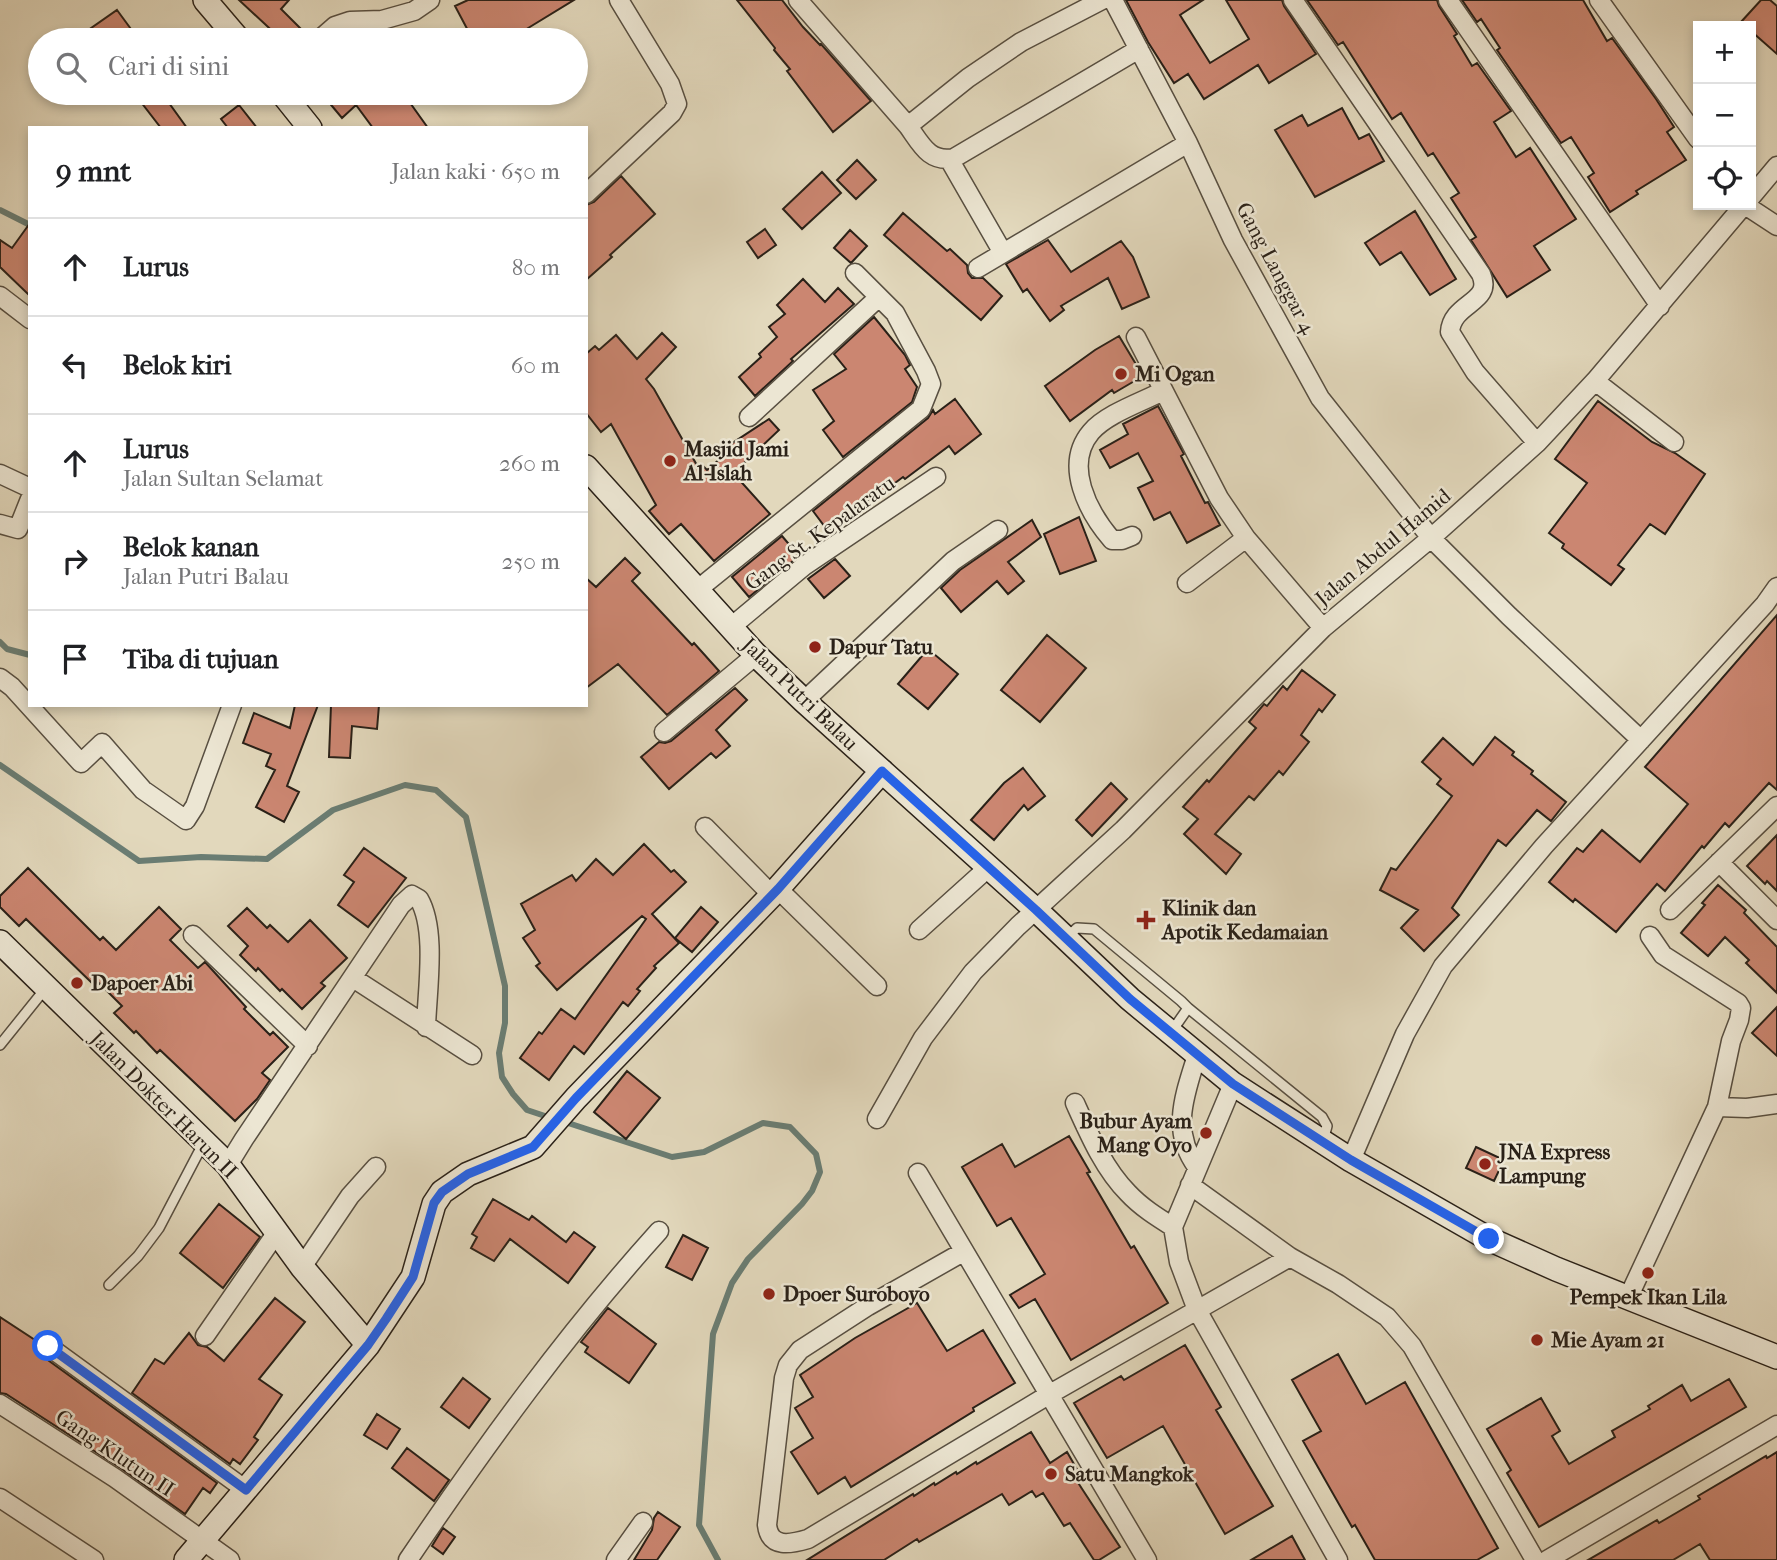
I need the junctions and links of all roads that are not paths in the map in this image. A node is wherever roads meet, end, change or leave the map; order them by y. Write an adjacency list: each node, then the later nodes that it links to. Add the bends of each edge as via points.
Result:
1 (205, 0): 10 (main road)
2 (430, 0): 11 (street, via 414,11)
3 (619, 0): 21 (street, via 670,84 677,104)
4 (799, 0): 15 (street)
5 (1102, 0): 15 (street, via 1021,42)
6 (1113, 0): 12 (street, Gang Langgar 4)
7 (1293, 0): 37 (street, via 1481,274 1483,290 1453,317 1450,332 1475,372)
8 (1448, 0): 30 (street)
9 (1599, 0): 16 (street)
10 (229, 28)
11 (333, 28)
12 (1139, 50): 17 (street, Gang Langgar 4); 18 (street)
13 (292, 105): 14 (main road)
14 (308, 126)
15 (908, 126): 18 (street, via 936,158)
16 (1693, 132)
17 (1188, 143): 25 (street); 47 (street, Gang Langgar 4, via 1233,240 1320,397)
18 (949, 159): 25 (street)
19 (1777, 166): 20 (street)
20 (1756, 191)
21 (588, 192)
22 (1741, 210): 30 (street, Jalan Abdul Hamid)
23 (1753, 210): 24 (street)
24 (1777, 226)
25 (1003, 253): 26 (street)
26 (978, 268)
27 (855, 273): 29 (street)
28 (0, 296): 31 (street)
29 (879, 297): 35 (street); 50 (street, via 895,313 931,384 921,409)
30 (1660, 306): 33 (street, Jalan Abdul Hamid)
31 (28, 317)
32 (1136, 337): 34 (street)
33 (1595, 381): 36 (street); 37 (street, Jalan Abdul Hamid)
34 (1163, 391): 45 (street, via 1105,420 1091,432 1080,453 1079,481 1098,523 1112,540); 46 (street, via 1219,499)
35 (750, 417)
36 (1674, 442)
37 (1537, 443): 47 (street, Jalan Abdul Hamid)
38 (588, 469): 50 (main road, Jalan Putri Balau)
39 (0, 474): 41 (street)
40 (936, 477): 51 (street, Gang St. Kepalaratu, via 804,566)
41 (28, 487)
42 (28, 504): 43 (street, via 18,529)
43 (0, 524)
44 (998, 530): 55 (street, via 953,561)
45 (1132, 536)
46 (1246, 538): 48 (street); 52 (street)
47 (1431, 538): 52 (street, Jalan Abdul Hamid); 60 (street, Gang Langgar 4)
48 (1187, 583)
49 (1777, 587): 60 (street)
50 (697, 590): 51 (main road, Jalan Putri Balau)
51 (732, 627): 53 (main road, Jalan Putri Balau)
52 (1323, 628): 67 (street, Jalan Abdul Hamid, via 1142,812)
53 (756, 655): 55 (main road, Jalan Putri Balau); 59 (street)
54 (0, 678): 56 (street)
55 (804, 701): 61 (main road, Jalan Putri Balau)
56 (28, 705)
57 (30, 707): 58 (street, via 81,763 102,743 143,790 186,820)
58 (231, 707)
59 (664, 732)
60 (1641, 740): 92 (street, via 1443,966 1405,1034)
61 (882, 771): 65 (main road, Jalan Putri Balau); 66 (main road)
62 (1777, 806): 64 (street)
63 (705, 827): 66 (street)
64 (1719, 862): 68 (street); 69 (street)
65 (989, 867): 67 (main road, Jalan Putri Balau); 70 (street)
66 (775, 892): 76 (street); 108 (main road, via 533,1147 468,1174 442,1192 434,1203 413,1277)
67 (1036, 910): 73 (main road, Jalan Putri Balau); 89 (street, Jalan Abdul Hamid, via 973,972 923,1038)
68 (1670, 910)
69 (1777, 920)
70 (919, 930)
71 (193, 935): 82 (street)
72 (1650, 936): 88 (street, via 1663,955 1741,1008)
73 (1065, 938): 78 (lane, via 1077,928 1094,929); 80 (main road, Jalan Putri Balau)
74 (3, 951): 77 (main road, Jalan Dokter Harun II)
75 (353, 978): 79 (street); 79 (street, via 406,899 412,895 419,899 428,928); 82 (street)
76 (877, 986)
77 (46, 988): 81 (lane); 90 (main road, Jalan Dokter Harun II)
78 (1188, 1008): 80 (lane); 91 (lane, via 1322,1117 1327,1126)
79 (426, 1027): 83 (street)
80 (1171, 1033): 84 (main road, Jalan Putri Balau)
81 (0, 1045)
82 (308, 1046): 93 (street)
83 (472, 1055)
84 (1197, 1055): 85 (main road, Jalan Putri Balau); 95 (street, via 1185,1095 1182,1135 1186,1152)
85 (1233, 1084): 91 (main road, Jalan Putri Balau); 95 (street)
86 (1075, 1103): 98 (street, via 1096,1148 1127,1192)
87 (1777, 1104): 88 (street)
88 (1717, 1107): 105 (street)
89 (877, 1119)
90 (205, 1141): 93 (main road, Jalan Dokter Harun II); 104 (lane, via 159,1228)
91 (1323, 1142): 92 (main road, Jalan Putri Balau)
92 (1351, 1160): 105 (main road, Jalan Putri Balau, via 1489,1239)
93 (228, 1165): 100 (main road, Jalan Dokter Harun II)
94 (376, 1167): 103 (street, via 350,1196)
95 (1197, 1167): 97 (street)
96 (918, 1173): 101 (street)
97 (1190, 1185): 98 (street); 102 (street)
98 (1173, 1227): 106 (street, via 1179,1262)
99 (659, 1231): 121 (street, via 603,1294)
100 (277, 1232): 103 (main road, Jalan Dokter Harun II); 107 (street)
101 (963, 1252): 111 (street); 111 (street, via 868,1306 793,1357 784,1378 768,1533 788,1544 808,1539)
102 (1290, 1257): 106 (street); 125 (street, via 1387,1317 1412,1346)
103 (302, 1267): 108 (main road, Jalan Dokter Harun II)
104 (109, 1285)
105 (1629, 1298): 110 (main road, Jalan Putri Balau)
106 (1197, 1310): 111 (street); 124 (street)
107 (205, 1336)
108 (368, 1345): 114 (main road)
109 (48, 1346): 114 (street)
110 (1777, 1357)
111 (1049, 1394): 123 (street)
112 (0, 1404): 117 (street, Gang Klutun II)
113 (1777, 1424): 126 (street)
114 (246, 1490): 117 (main road)
115 (0, 1498): 118 (street)
116 (643, 1522): 122 (street)
117 (203, 1541): 119 (main road); 120 (street, Gang Klutun II)
118 (94, 1560)
119 (186, 1560)
120 (230, 1560)
121 (408, 1560)
122 (616, 1560)
123 (1147, 1560)
124 (1338, 1560)
125 (1535, 1560)
126 (1547, 1560)

